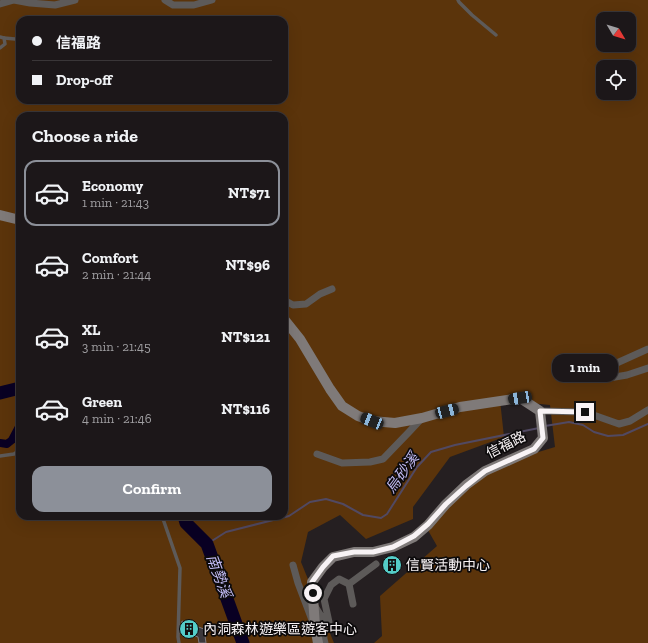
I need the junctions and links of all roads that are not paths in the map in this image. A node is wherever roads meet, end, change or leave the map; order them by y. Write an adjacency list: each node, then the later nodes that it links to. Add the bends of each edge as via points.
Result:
1 (75, 0): 5 (street, via 55,5 14,0)
2 (165, 0): 3 (street, via 173,5 194,5)
3 (212, 0)
4 (458, 0): 6 (lane)
5 (0, 4)
6 (496, 35)
7 (2, 38): 8 (lane); 9 (lane, via 4,44)
8 (16, 40)
9 (0, 48)
10 (0, 215): 11 (street)
11 (16, 219)
12 (332, 289): 13 (street, via 306,304 293,305)
13 (288, 302)
14 (288, 324): 19 (street, via 300,338 342,406 372,421 395,422)
15 (648, 349): 16 (street, via 608,367 602,374 609,378)
16 (648, 368)
17 (648, 410): 18 (street, via 630,421 619,424 585,412)
18 (540, 411): 19 (street, via 520,398 460,407); 28 (street, 信福路, via 543,438 534,449 485,471 414,536 393,547 373,552 333,556 312,582)
19 (422, 418): 21 (street, via 383,459 342,463)
20 (16, 453): 22 (lane)
21 (316, 454)
22 (0, 456)
23 (163, 520): 29 (lane, via 180,568)
24 (376, 564): 26 (street)
25 (293, 565): 28 (street, via 298,583)
26 (348, 584): 27 (street); 28 (street, via 339,579 331,585 324,599 329,622)
27 (353, 604)
28 (319, 628): 30 (street, 信福路); 31 (street)
29 (179, 643)
30 (318, 643)
31 (325, 643)

